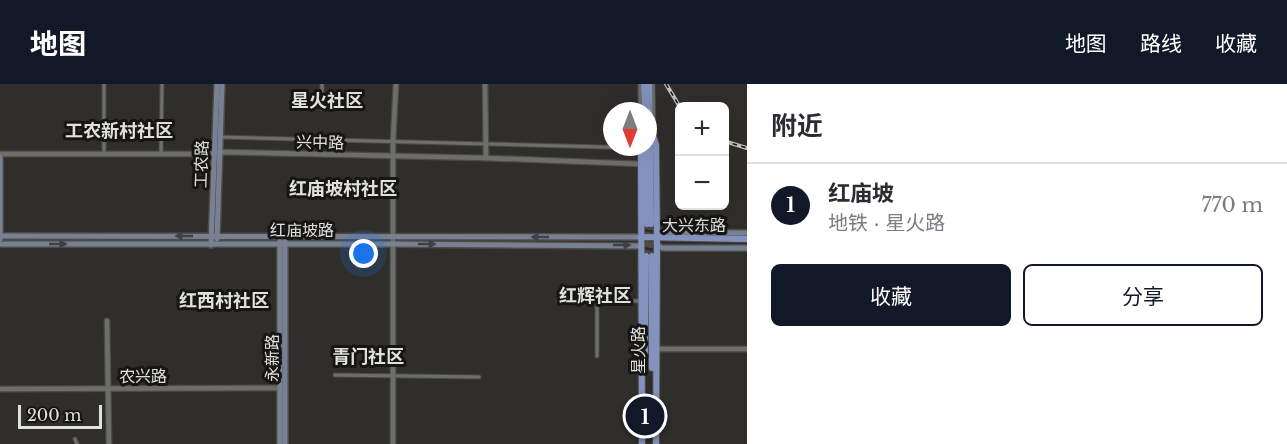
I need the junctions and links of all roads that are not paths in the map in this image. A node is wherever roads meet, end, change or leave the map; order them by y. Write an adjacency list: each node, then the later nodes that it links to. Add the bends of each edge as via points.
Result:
1 (104, 84): 20 (street)
2 (162, 84): 21 (street)
3 (217, 84): 19 (main road, 工农路)
4 (222, 84): 15 (main road, 工农路)
5 (322, 84): 14 (street)
6 (396, 84): 16 (street)
7 (485, 84): 17 (street)
8 (642, 84): 10 (street); 11 (main road)
9 (651, 84): 12 (main road); 13 (street)
10 (641, 102)
11 (644, 102)
12 (651, 102)
13 (652, 102)
14 (322, 109)
15 (220, 137): 16 (street); 19 (main road, 工农路)
16 (393, 141): 17 (street); 23 (street)
17 (487, 144): 18 (street); 28 (street)
18 (603, 146)
19 (217, 153): 21 (street, 兴中路); 23 (street, 兴中路); 32 (main road, 工农路)
20 (104, 154): 21 (street, 兴中路); 22 (street, 兴中路)
21 (160, 154)
22 (0, 155): 31 (main road)
23 (393, 155): 28 (street, 兴中路); 34 (street)
24 (641, 156): 29 (main road)
25 (643, 156): 26 (main road, via 649,224)
26 (650, 156)
27 (656, 156): 36 (main road)
28 (486, 158): 29 (street, 兴中路)
29 (640, 164): 35 (main road)
30 (747, 232): 36 (main road)
31 (0, 236): 32 (main road, 红庙坡路, one-way to 31); 38 (main road)
32 (214, 236): 33 (main road, 红庙坡路); 39 (main road, 工农路)
33 (282, 236): 34 (main road, 红庙坡路); 40 (main road, 永新路)
34 (393, 237): 35 (main road, 红庙坡路, one-way to 34); 41 (street)
35 (640, 237): 36 (main road, 大兴东路); 42 (main road)
36 (657, 238): 37 (main road, 大兴东路); 42 (main road, 大兴东路); 43 (main road, via 658,246 663,248); 48 (main road)
37 (747, 240)
38 (0, 243): 39 (main road, 红庙坡路, one-way to 39)
39 (214, 244): 40 (main road, 红庙坡路)
40 (282, 244): 41 (main road, 红庙坡路); 60 (main road, 永新路)
41 (393, 244): 42 (main road, 红庙坡路, one-way to 42); 56 (street)
42 (641, 246): 46 (main road)
43 (747, 248)
44 (558, 301): 45 (street)
45 (597, 301): 46 (street); 50 (street)
46 (641, 301): 51 (main road)
47 (107, 321): 59 (street)
48 (656, 349): 49 (street); 54 (main road)
49 (747, 349)
50 (597, 356)
51 (642, 357): 53 (main road); 69 (main road)
52 (651, 360): 53 (main road, 星火路, via 649,256); 54 (main road); 61 (main road, 星火路)
53 (645, 371): 69 (main road, 星火路)
54 (656, 371): 61 (main road)
55 (335, 375): 56 (street)
56 (393, 376): 57 (street); 68 (street)
57 (479, 377)
58 (0, 388): 59 (street, 农兴路)
59 (109, 388): 60 (street, 农兴路); 65 (street)
60 (283, 388): 66 (main road, 永新路); 67 (main road, 永新路)
61 (654, 401): 63 (main road, 星火路)
62 (75, 439): 64 (street)
63 (654, 441)
64 (77, 444)
65 (109, 444)
66 (280, 444)
67 (285, 444)
68 (393, 444)
69 (644, 444)

